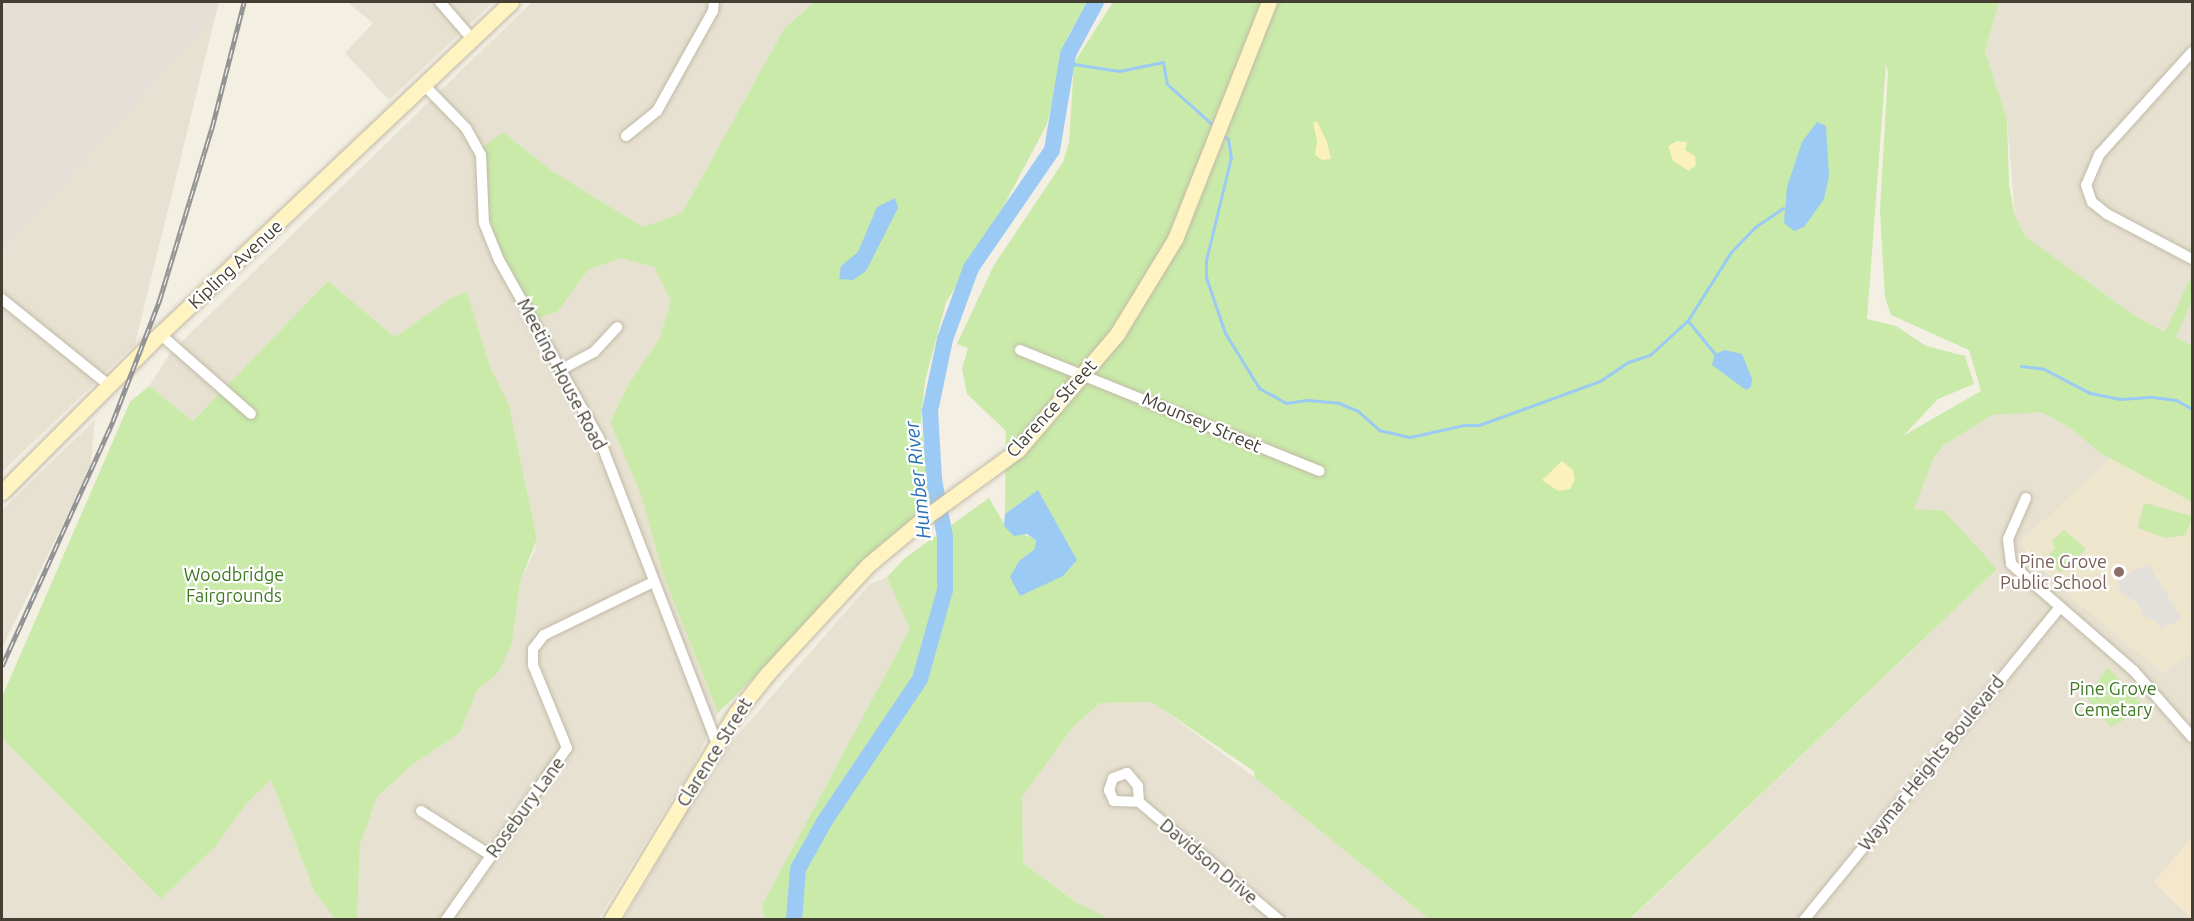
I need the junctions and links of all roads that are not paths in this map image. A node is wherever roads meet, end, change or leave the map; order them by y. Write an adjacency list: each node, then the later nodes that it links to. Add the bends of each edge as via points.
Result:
1 (440, 2): 5 (street)
2 (511, 2): 5 (street, Kipling Avenue)
3 (714, 2): 8 (street, via 713,11 657,111)
4 (1269, 2): 15 (street, Clarence Street, via 1175,239 1117,334)
5 (472, 39): 7 (street, Kipling Avenue)
6 (2193, 52): 9 (street, via 2099,155 2086,185 2092,202 2108,214)
7 (424, 85): 12 (street, Kipling Avenue); 14 (street, Meeting House Road, via 466,128 481,155 484,223 499,260)
8 (626, 135)
9 (2193, 259)
10 (2, 299): 16 (street)
11 (617, 327): 14 (street, via 594,352)
12 (160, 334): 16 (street, Kipling Avenue); 17 (street)
13 (1020, 350): 15 (street, Mounsey Street)
14 (562, 369): 21 (street, Meeting House Road, via 599,438)
15 (1084, 373): 18 (street, Mounsey Street); 24 (street, Clarence Street, via 1018,450 923,519 868,565 785,653 736,713)
16 (110, 386): 19 (street, Kipling Avenue)
17 (251, 414)
18 (1319, 471)
19 (2, 492)
20 (2026, 498): 22 (street, via 2008,539 2011,564)
21 (653, 582): 24 (street, Meeting House Road); 27 (street, Rosebury Lane, via 544,635 533,649 533,665 567,748)
22 (2060, 607): 23 (street, via 2134,671); 31 (street, Waymar Heights Boulevard)
23 (2193, 737)
24 (717, 744): 29 (street, Clarence Street)
25 (1139, 802): 30 (street, Davidson Drive)
26 (421, 811): 27 (street)
27 (490, 855): 28 (street, Rosebury Lane)
28 (446, 920)
29 (611, 920)
30 (1279, 920)
31 (1804, 920)

